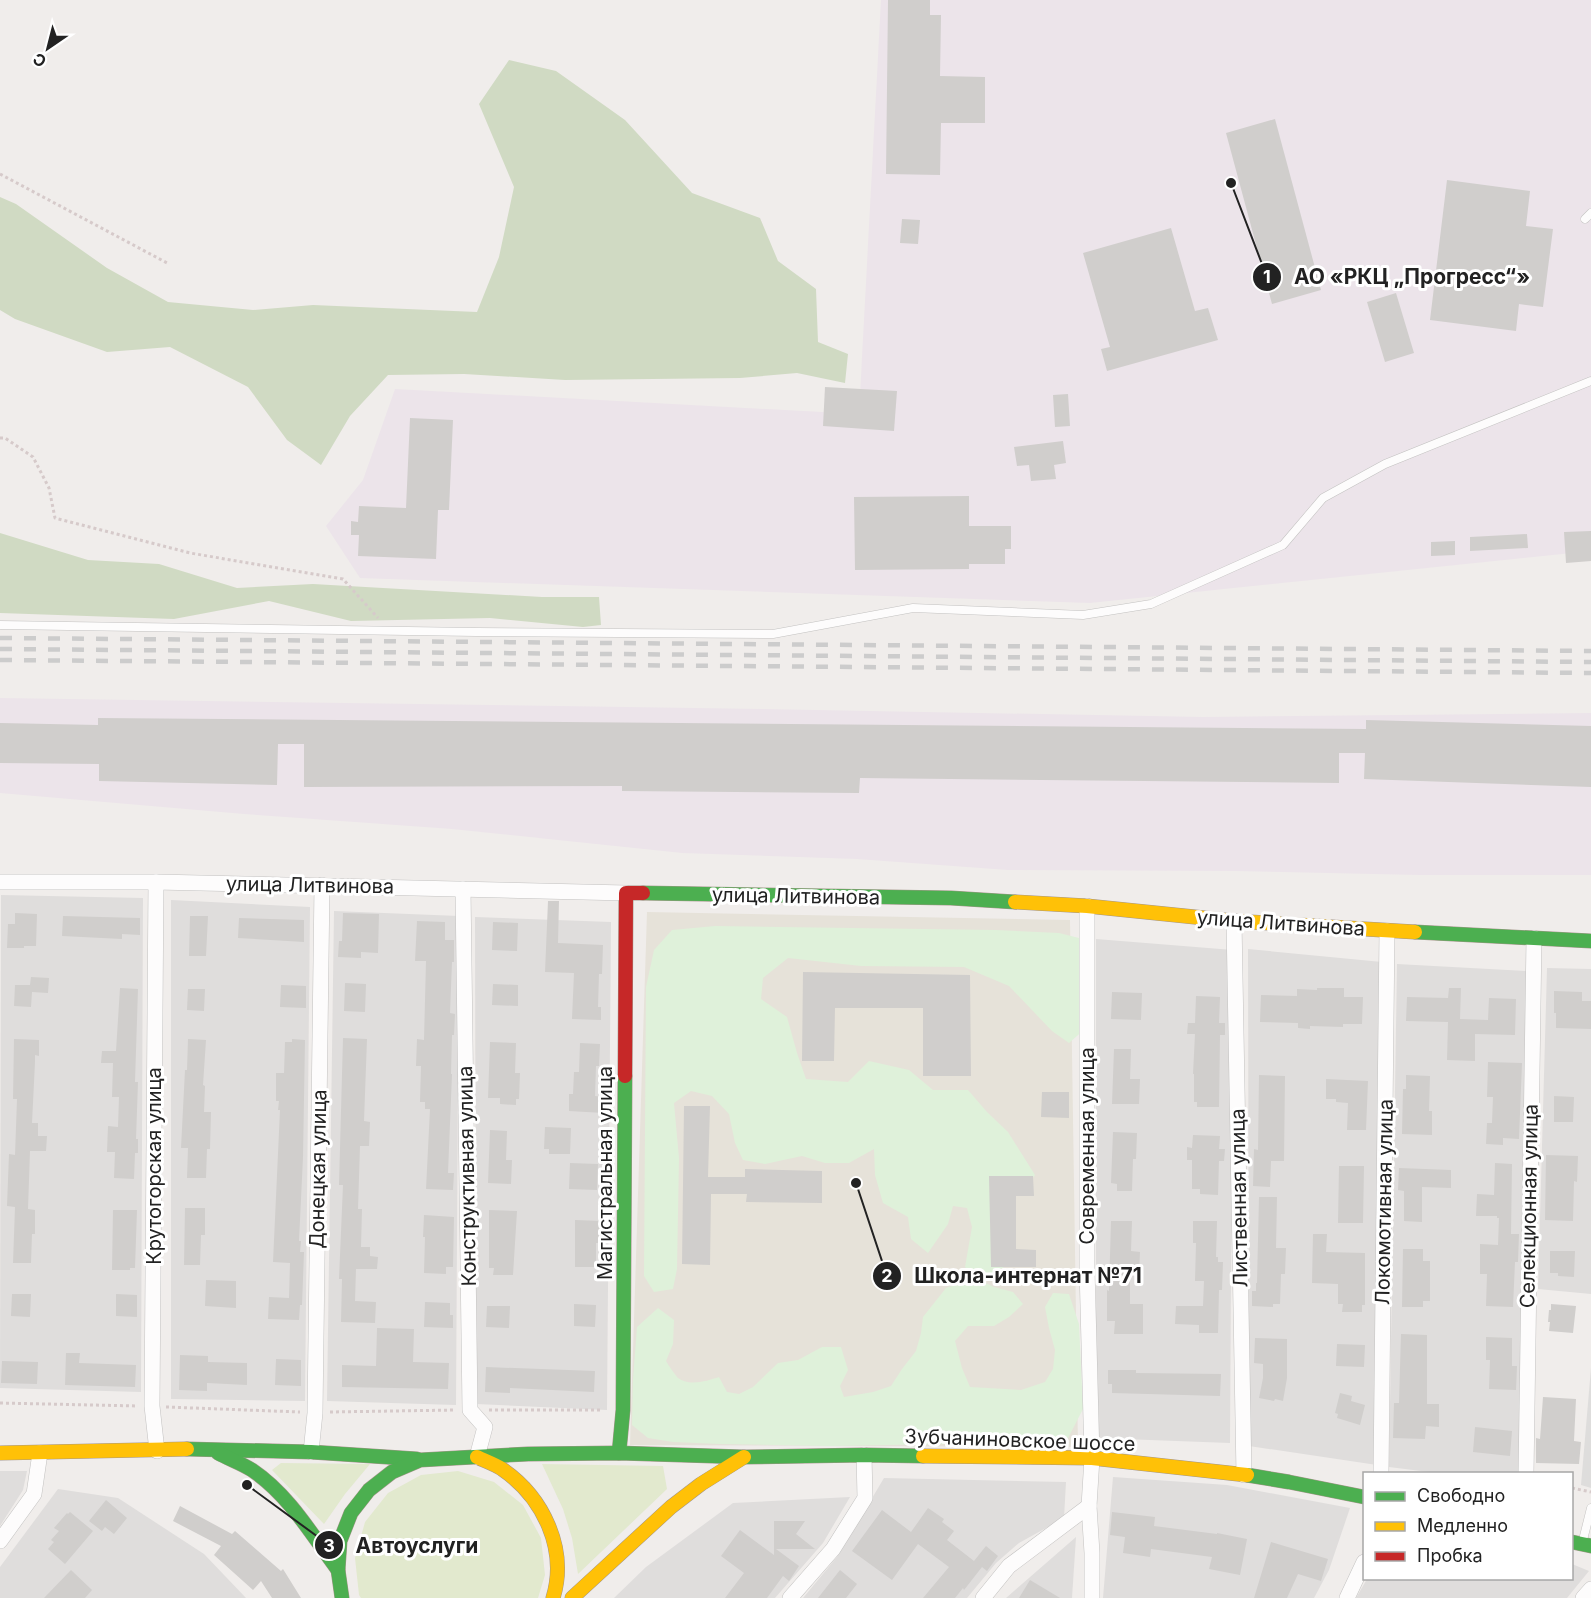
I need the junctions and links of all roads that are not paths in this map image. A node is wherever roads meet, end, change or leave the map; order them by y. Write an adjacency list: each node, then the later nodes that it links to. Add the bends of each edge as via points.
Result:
1 (1591, 381): 2 (lane, via 1384,464 1323,498 1283,545 1151,603 1083,615 913,608 773,634)
2 (0, 625)
3 (0, 882): 4 (street, улица Литвинова)
4 (156, 882): 5 (street, улица Литвинова); 14 (street, Крутогорская улица, via 152,1406)
5 (322, 885): 6 (street, улица Литвинова); 15 (street, Донецкая улица, via 315,1413)
6 (463, 889): 7 (street, улица Литвинова); 20 (street, Конструктивная улица, via 470,1410 485,1426)
7 (626, 893): 8 (main road, улица Литвинова, via 951,898); 18 (main road, Магистральная улица, via 623,1410)
8 (1087, 906): 9 (main road, улица Литвинова); 22 (street, Современная улица, via 1087,1268)
9 (1233, 921): 10 (main road, улица Литвинова); 26 (street, Лиственная улица)
10 (1387, 931): 11 (main road, улица Литвинова); 24 (street, Локомотивная улица)
11 (1534, 938): 12 (main road, улица Литвинова); 25 (street, Селекционная улица)
12 (1591, 941)
13 (211, 1449): 14 (main road); 15 (main road); 33 (main road, via 251,1470 277,1491)
14 (157, 1450): 17 (main road)
15 (311, 1452): 23 (main road)
16 (0, 1453): 17 (main road)
17 (40, 1453): 30 (street, via 33,1494)
18 (619, 1453): 20 (main road, Зубчаниновское шоссе); 21 (main road, Зубчаниновское шоссе)
19 (864, 1455): 21 (main road, Зубчаниновское шоссе); 22 (main road, Зубчаниновское шоссе); 38 (street, via 865,1498 833,1549)
20 (477, 1456): 23 (main road, Зубчаниновское шоссе); 36 (main road, via 527,1490 544,1512 554,1538 558,1565)
21 (744, 1457): 37 (main road, via 671,1507)
22 (1092, 1458): 26 (main road, Зубчаниновское шоссе); 28 (street, Современная улица)
23 (420, 1460): 33 (main road, via 392,1472 369,1490 351,1513 340,1541)
24 (1381, 1472)
25 (1526, 1472)
26 (1244, 1475): 27 (main road, Зубчаниновское шоссе)
27 (1363, 1497)
28 (1089, 1506): 39 (street, via 1009,1566); 40 (street, Современная улица)
29 (1591, 1508): 31 (lane)
30 (0, 1541)
31 (1581, 1544)
32 (1363, 1566): 41 (street)
33 (338, 1570): 35 (main road)
34 (1591, 1589): 42 (street)
35 (342, 1598)
36 (553, 1598)
37 (572, 1598)
38 (790, 1598)
39 (983, 1598)
40 (1092, 1598)
41 (1347, 1598)
42 (1583, 1598)

